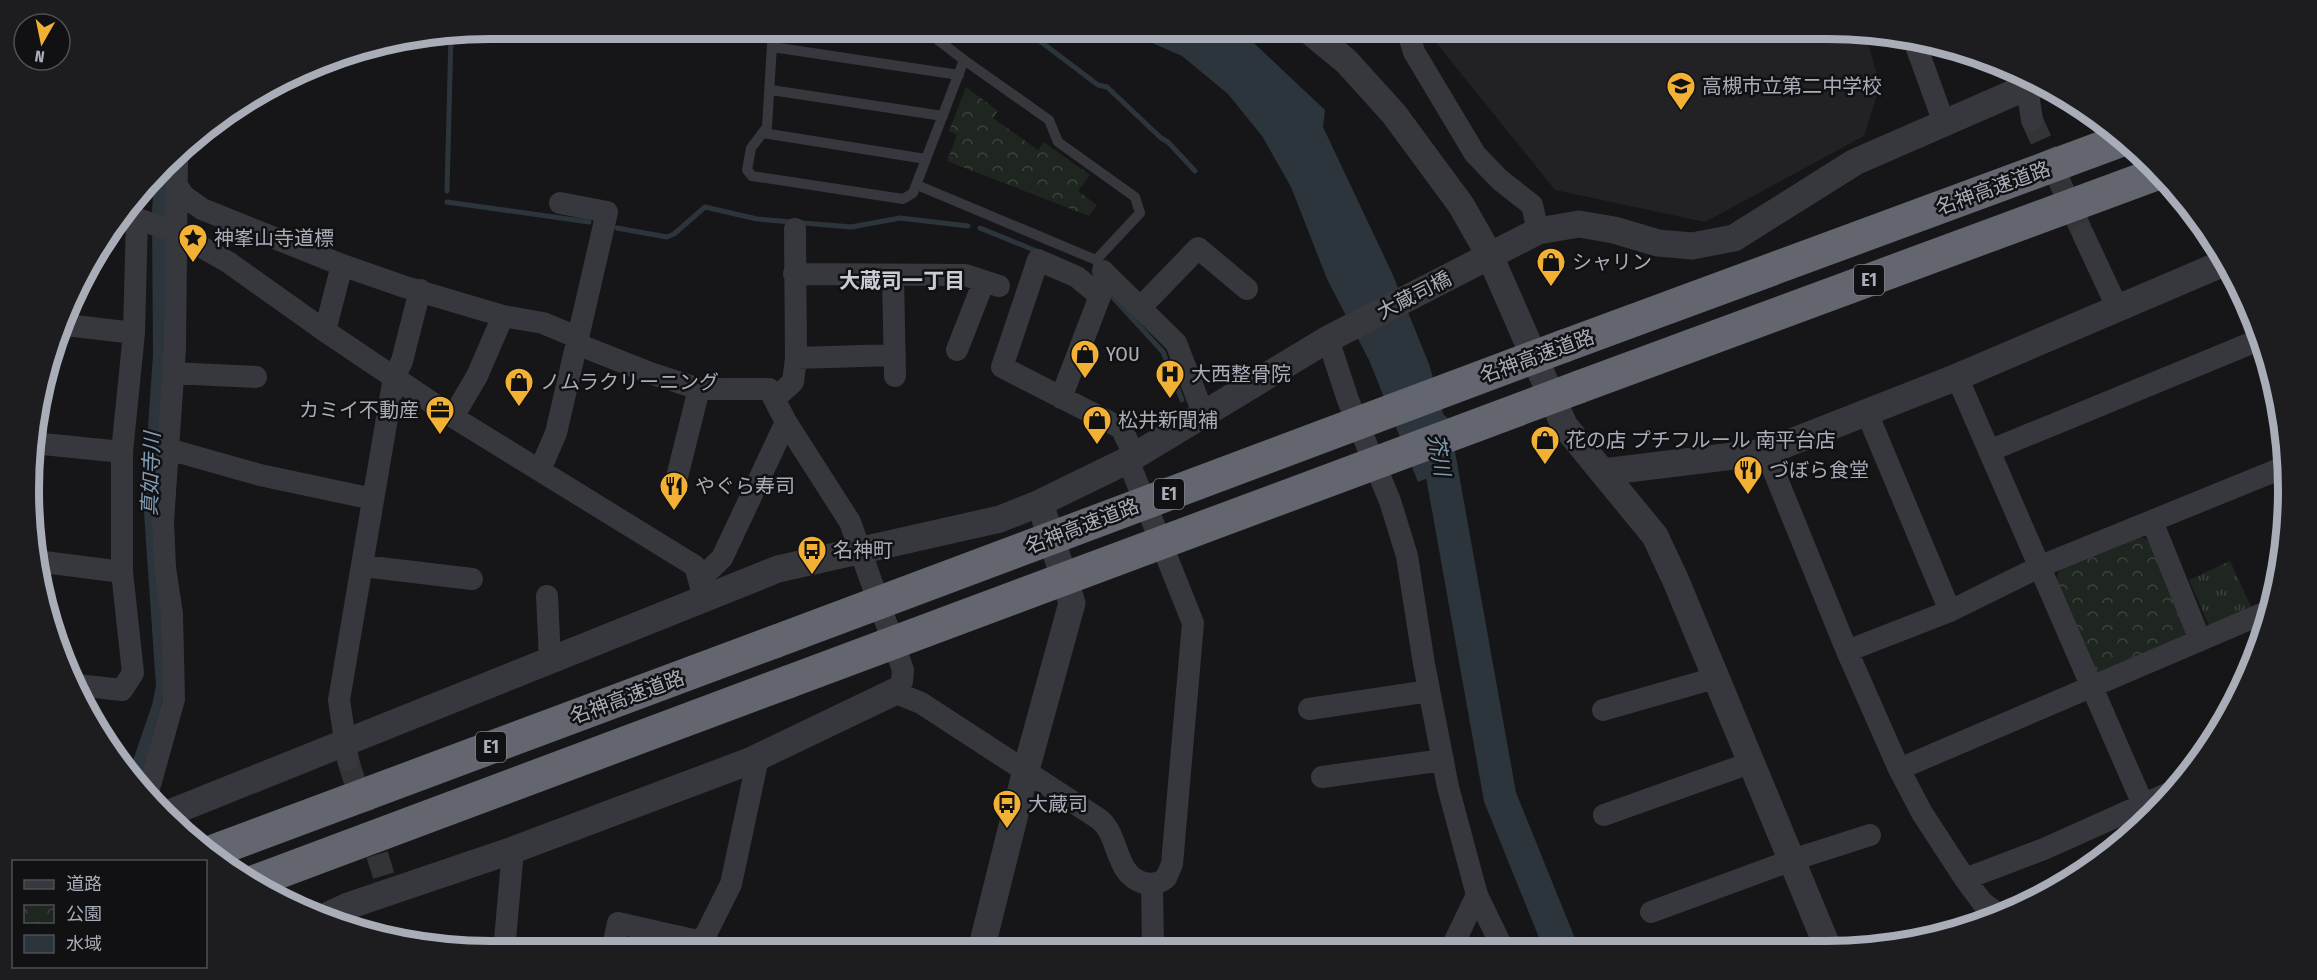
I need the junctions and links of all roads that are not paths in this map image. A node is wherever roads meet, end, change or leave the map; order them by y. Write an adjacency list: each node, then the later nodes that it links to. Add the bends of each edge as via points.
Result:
1 (772, 39): 5 (lane)
2 (937, 39): 7 (lane)
3 (1320, 39): 28 (street, via 1346,61 1394,114 1461,205)
4 (1409, 39): 26 (street, via 1475,154 1532,205)
5 (772, 47): 8 (lane); 11 (lane)
6 (1917, 48): 14 (street)
7 (964, 60): 8 (lane); 31 (lane, via 1049,120 1058,142 1135,196 1140,213)
8 (959, 75): 12 (lane)
9 (2023, 84): 14 (street, 大蔵司橋)
10 (2030, 88): 13 (street)
11 (771, 90): 12 (lane); 15 (lane)
12 (943, 116): 17 (lane)
13 (2032, 120)
14 (1944, 123): 26 (street, 大蔵司橋, via 1855,162 1734,238 1692,246 1658,243 1579,224)
15 (763, 133): 17 (lane); 20 (lane, via 750,148 747,170 752,176 903,199)
16 (2115, 143): 104 (highway, 名神高速道路 / E1, bridge)
17 (926, 159): 20 (lane)
18 (177, 166): 21 (street)
19 (2151, 176): 107 (highway, E1, bridge)
20 (917, 185): 31 (lane)
21 (177, 186): 25 (street); 29 (street, via 202,209)
22 (560, 203): 43 (street, via 607,212)
23 (132, 217): 25 (street); 41 (street)
24 (795, 229): 32 (street)
25 (175, 231): 40 (street, via 228,262); 47 (street)
26 (1538, 231): 28 (street, 大蔵司橋)
27 (2083, 234): 36 (street)
28 (1490, 256): 42 (street, 大蔵司橋); 66 (street, via 1564,425)
29 (342, 265): 35 (street); 40 (street)
30 (2218, 265): 36 (street)
31 (1099, 266): 37 (street)
32 (794, 274): 33 (street); 46 (street)
33 (893, 275): 45 (street, via 964,275 992,283); 46 (street, via 895,365)
34 (1247, 289): 37 (street, via 1198,248)
35 (420, 290): 38 (street); 49 (street, via 402,361)
36 (2117, 307): 50 (street)
37 (1140, 308): 54 (street, via 1176,344)
38 (504, 316): 43 (street, via 543,323); 56 (street)
39 (70, 325): 41 (street)
40 (325, 332): 49 (street)
41 (134, 333): 61 (street)
42 (1333, 337): 54 (street, 大蔵司橋); 87 (street, via 1348,400 1390,501 1407,556)
43 (578, 341): 51 (street, via 650,373); 64 (street, via 556,433)
44 (2253, 342): 60 (street)
45 (957, 350)
46 (796, 358): 53 (street, via 794,382)
47 (173, 373): 48 (street); 59 (street)
48 (256, 377)
49 (394, 377): 56 (street); 68 (street)
50 (1957, 377): 55 (street); 60 (street)
51 (699, 389): 53 (street, via 769,390); 67 (street)
52 (1061, 398): 52 (street, via 1100,296 1077,277 1038,260 1002,367); 63 (street, via 1121,428)
53 (774, 399): 57 (street)
54 (1203, 413): 63 (street, 大蔵司橋)
55 (1867, 413): 62 (street); 79 (street)
56 (453, 417): 64 (street)
57 (786, 422): 71 (street, via 850,522); 77 (street, via 722,558)
58 (42, 444): 61 (street)
59 (168, 449): 68 (street, via 260,475); 98 (street, via 163,521 172,614 174,699)
60 (1989, 451): 74 (street)
61 (122, 452): 75 (street)
62 (1766, 452): 66 (street); 82 (street)
63 (1131, 458): 69 (street, 大蔵司橋); 109 (street, via 1193,623 1172,864 1166,878)
64 (540, 470): 77 (street, via 695,566)
65 (2277, 470): 70 (street)
66 (1604, 472): 84 (street, via 1655,536)
67 (676, 481)
68 (373, 499): 73 (street)
69 (1040, 503): 71 (street, 大蔵司橋, via 1000,519); 96 (street, via 1072,603)
70 (2152, 521): 74 (street); 81 (street)
71 (860, 551): 77 (street, 大蔵司橋); 88 (street, via 903,669 902,682)
72 (45, 562): 75 (street)
73 (363, 566): 76 (street); 91 (street, via 339,700)
74 (2041, 566): 79 (street); 86 (street)
75 (122, 572): 85 (street, via 134,673 122,690)
76 (472, 579)
77 (702, 589): 83 (street, 大蔵司橋)
78 (547, 596): 83 (street)
79 (1950, 610): 82 (street)
80 (2261, 613): 81 (street)
81 (2200, 640): 86 (street)
82 (1847, 651): 95 (street)
83 (550, 660): 91 (street, 大蔵司橋)
84 (1715, 678): 90 (street); 94 (street)
85 (84, 686)
86 (2090, 686): 95 (street); 99 (street)
87 (1429, 691): 89 (street); 93 (street)
88 (894, 692): 92 (street); 96 (street, via 921,703)
89 (1309, 709)
90 (1603, 710)
91 (346, 751): 100 (street, 大蔵司橋)
92 (758, 758): 105 (street); 117 (street, via 731,884)
93 (1443, 760): 97 (street); 110 (street)
94 (1750, 763): 102 (street); 106 (street)
95 (1899, 769): 108 (street)
96 (1026, 770): 109 (street, via 1103,822 1129,874); 118 (street)
97 (1322, 777)
98 (150, 786)
99 (2146, 810)
100 (174, 811)
101 (2144, 811): 108 (street)
102 (1604, 815)
103 (1869, 835): 106 (street)
104 (217, 850)
105 (513, 850): 113 (street); 114 (street)
106 (1792, 860): 112 (street); 122 (street)
107 (261, 879)
108 (1965, 879): 111 (street)
109 (1152, 884): 119 (street)
110 (1477, 895): 120 (street); 121 (street)
111 (1992, 910)
112 (1652, 912)
113 (333, 913)
114 (505, 941)
115 (614, 941): 116 (street, via 618,923)
116 (680, 941)
117 (704, 941)
118 (983, 941)
119 (1153, 941)
120 (1455, 941)
121 (1499, 941)
122 (1825, 941)

